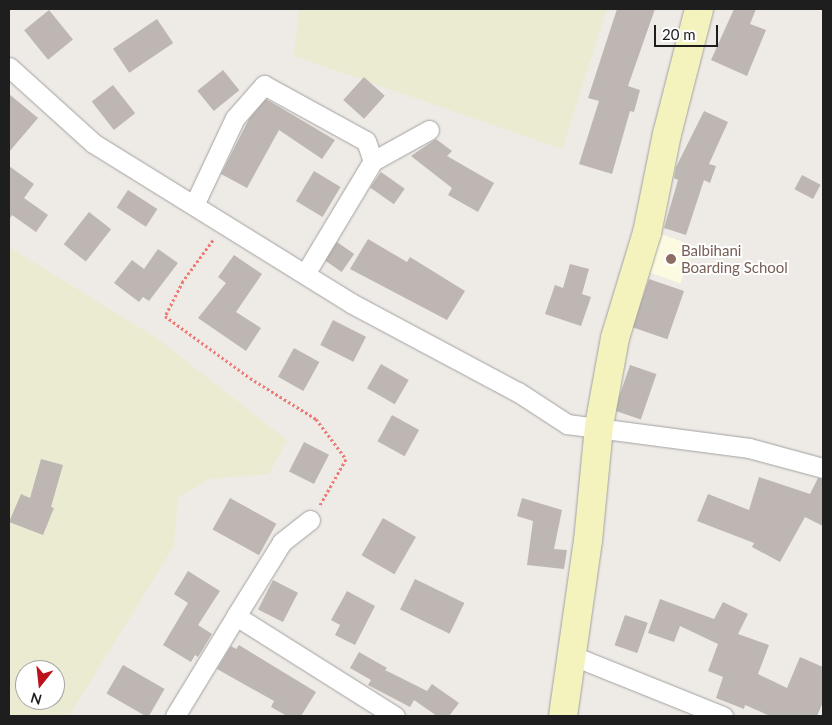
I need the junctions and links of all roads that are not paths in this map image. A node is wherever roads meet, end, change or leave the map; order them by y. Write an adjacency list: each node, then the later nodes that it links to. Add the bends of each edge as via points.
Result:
1 (698, 9): 7 (street, via 647,233 616,338)
2 (9, 67): 5 (street, via 93,143)
3 (429, 130): 4 (street)
4 (373, 161): 5 (street, via 366,141 264,86 234,118); 6 (street)
5 (194, 205): 6 (street)
6 (305, 274): 7 (street, via 518,392 567,424)
7 (599, 426): 8 (street, via 749,448); 11 (street, via 588,541)
8 (823, 468)
9 (310, 520): 10 (street, via 282,542)
10 (236, 616): 12 (street); 13 (street)
11 (571, 656): 14 (street); 15 (street)
12 (175, 716)
13 (395, 716)
14 (562, 716)
15 (723, 716)

